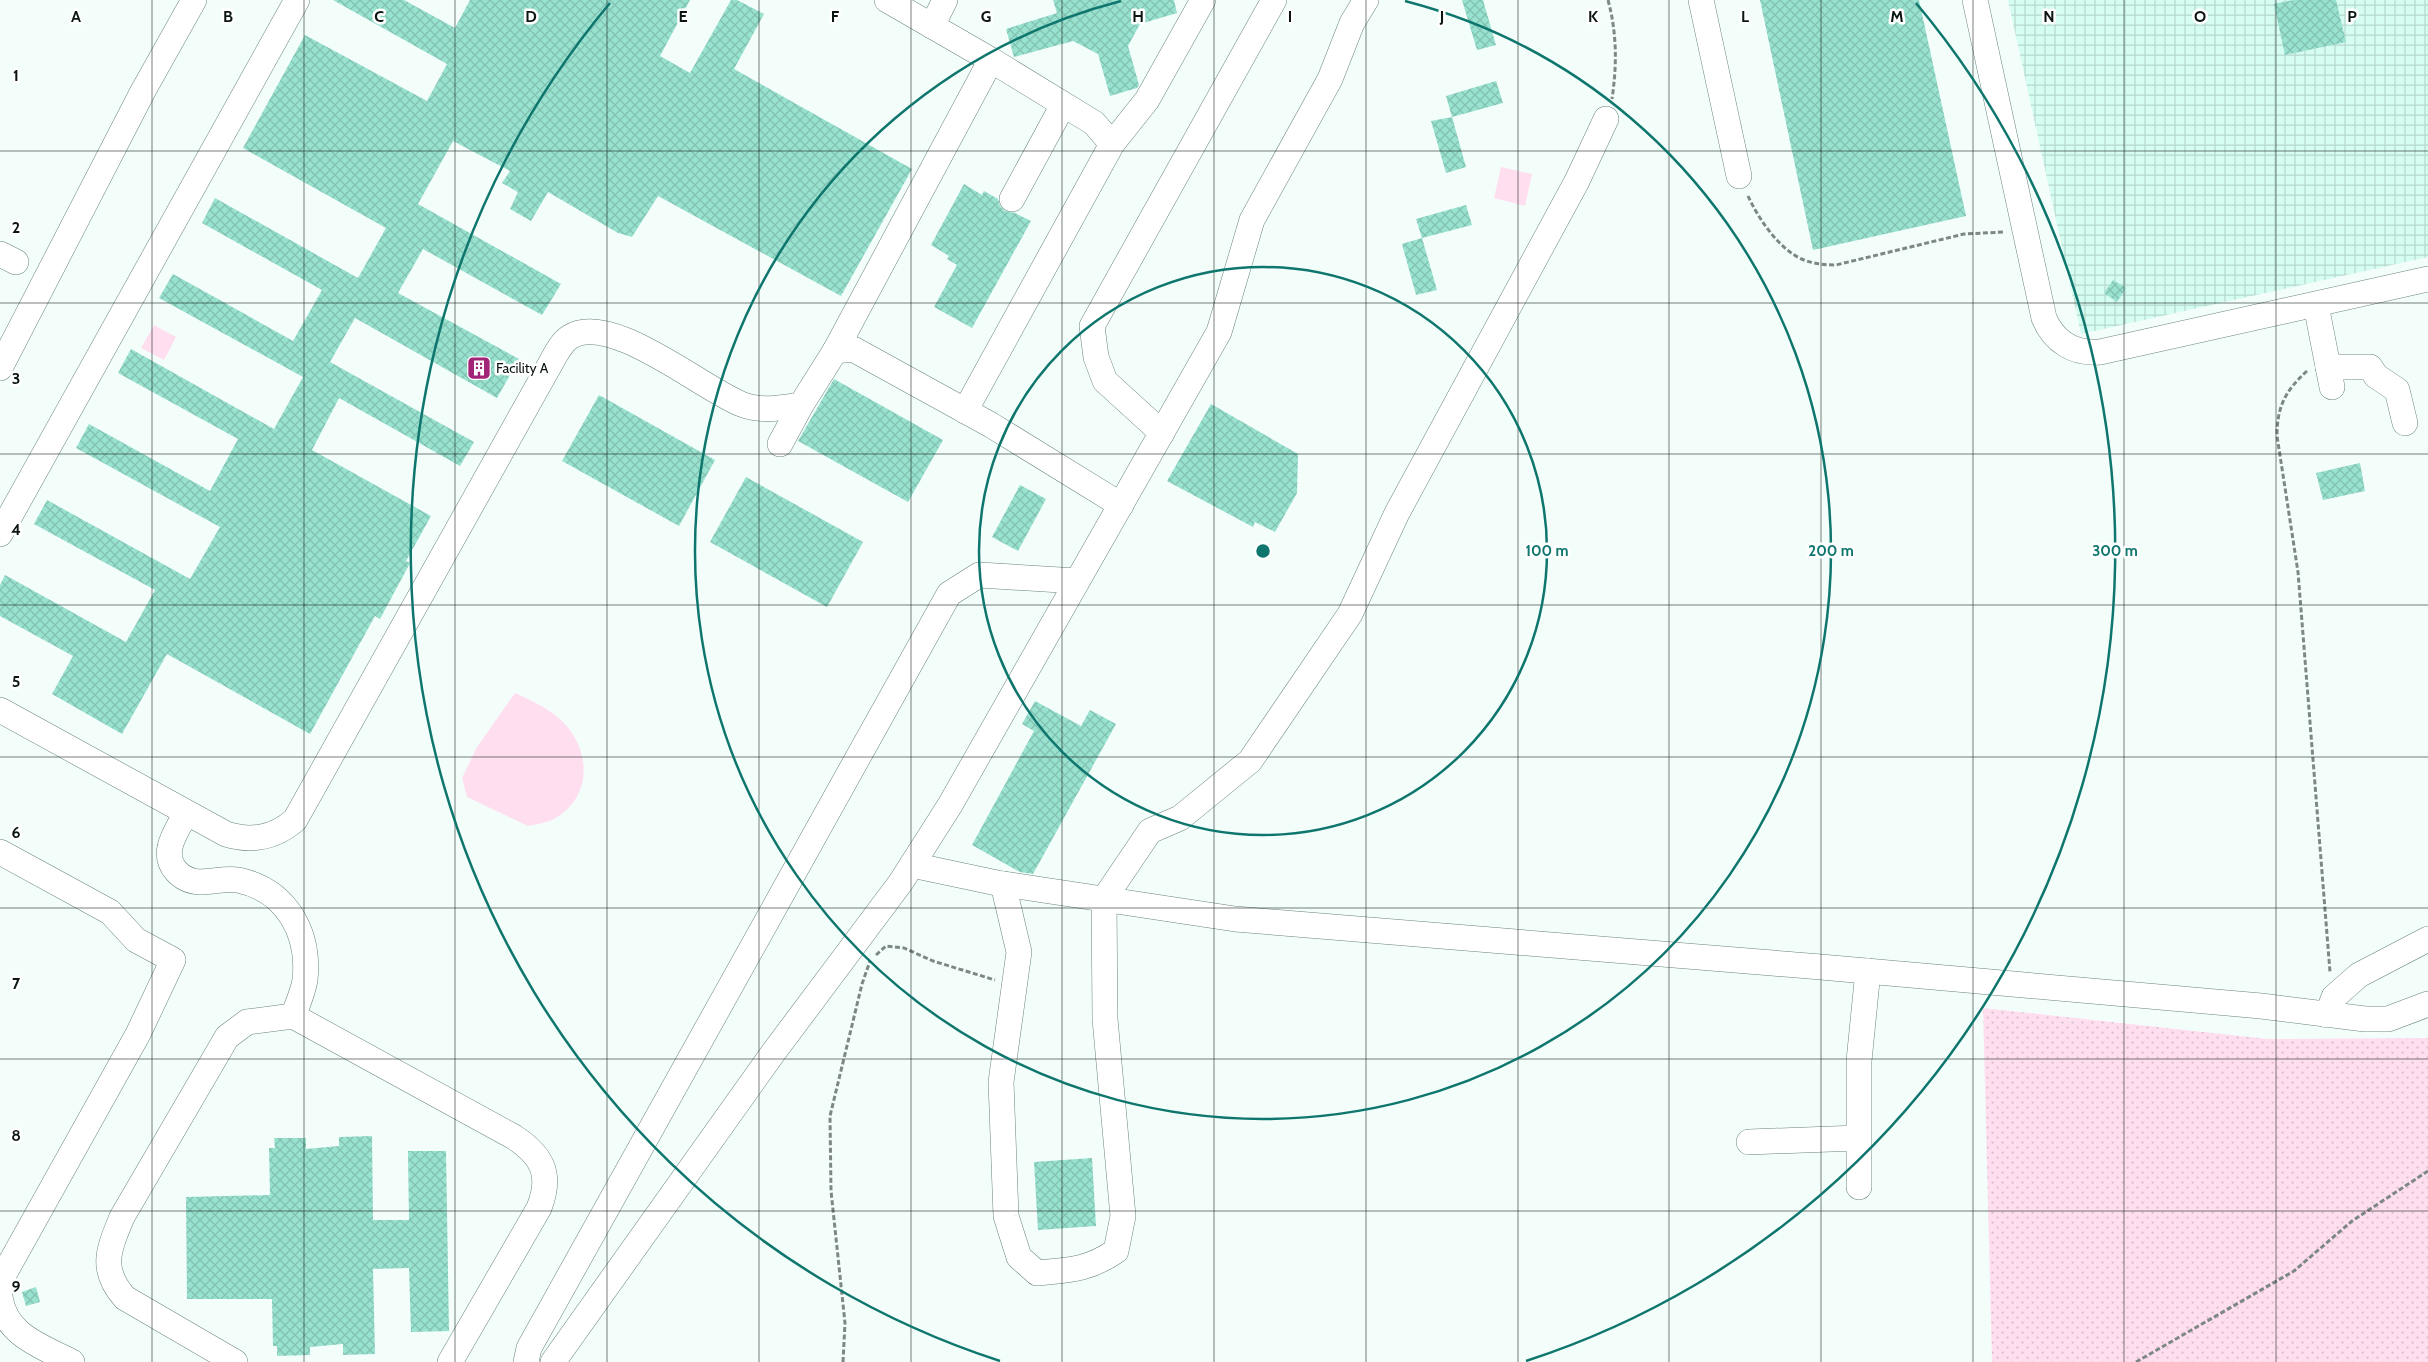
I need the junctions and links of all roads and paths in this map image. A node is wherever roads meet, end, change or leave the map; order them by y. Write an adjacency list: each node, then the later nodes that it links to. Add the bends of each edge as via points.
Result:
1 (194, 0): 22 (lane, via 143,90)
2 (297, 0): 30 (lane)
3 (887, 0): 11 (lane)
4 (945, 0): 11 (lane)
5 (1203, 0): 15 (lane, via 1147,100)
6 (1274, 0): 27 (lane, via 1092,326 1096,357 1105,381)
7 (1366, 0): 27 (lane, via 1352,22 1330,79 1252,220 1219,332)
8 (1608, 0): 14 (path, via 1616,60 1612,100)
9 (1701, 0): 16 (lane)
10 (1975, 0): 18 (lane)
11 (932, 26): 12 (lane)
12 (991, 60): 13 (lane); 21 (lane)
13 (1063, 105): 15 (lane, via 1094,123); 17 (lane)
14 (1606, 119): 37 (lane, via 1573,189 1397,513 1350,614 1250,761 1180,818 1150,832)
15 (1112, 144): 25 (lane)
16 (1739, 176): 18 (path, via 1753,206 1770,231 1802,260 1820,264 1836,265 1964,234)
17 (1012, 199)
18 (2025, 232): 20 (lane, via 2037,293 2049,330 2065,346 2087,353)
19 (2428, 279): 20 (lane)
20 (2316, 305): 23 (lane)
21 (835, 351): 24 (lane); 25 (lane, via 852,349)
22 (0, 368)
23 (2329, 369): 26 (lane, via 2370,367 2376,376 2397,390); 42 (path, via 2289,389 2277,419 2277,436 2298,572)
24 (801, 405): 28 (lane); 33 (lane, via 765,409 740,404 626,340 588,330 570,337 548,368 295,820 271,835 241,839)
25 (965, 411): 29 (lane)
26 (2404, 423)
27 (1162, 432): 29 (lane)
28 (780, 444)
29 (1121, 505): 31 (lane)
30 (0, 534)
31 (1077, 581): 35 (lane, via 950,805); 53 (lane, via 979,575 949,594 529,1348)
32 (0, 710): 33 (lane)
33 (186, 812): 43 (lane, via 170,846 170,860 177,873 187,880 199,882 235,880 254,884 272,893 285,905 296,923 306,963)
34 (0, 852): 48 (lane, via 110,912 136,940 174,960 138,1034 3,1276)
35 (912, 865): 36 (lane); 54 (lane, via 773,1053)
36 (1002, 884): 37 (lane); 40 (lane, via 1018,952)
37 (1104, 899): 39 (lane, via 1235,919); 40 (lane, via 1105,1019 1123,1216 1116,1251 1097,1263 1073,1270 1037,1273 1019,1257 1006,1216 1001,1082)
38 (2428, 938): 42 (lane, via 2359,975)
39 (1868, 971): 42 (lane, via 2261,1006); 44 (lane, via 1859,1061)
40 (1014, 986): 55 (path, via 933,961 904,948 886,946 871,958 830,1116 831,1191 845,1323)
41 (2428, 1004): 42 (lane, via 2388,1018)
42 (2330, 1006)
43 (293, 1016): 51 (lane, via 247,1022 226,1037 122,1217 109,1248 109,1271 125,1298); 52 (lane, via 514,1137 536,1154 542,1166 546,1179 545,1194 539,1208)
44 (1858, 1138): 45 (lane); 47 (lane)
45 (1749, 1142)
46 (2428, 1171): 56 (path, via 2352,1221 2294,1271)
47 (1859, 1187)
48 (0, 1292)
49 (0, 1297): 50 (lane, via 9,1323 23,1337)
50 (72, 1362)
51 (235, 1362)
52 (450, 1362)
53 (526, 1362)
54 (553, 1362)
55 (843, 1362)
56 (2136, 1362)

